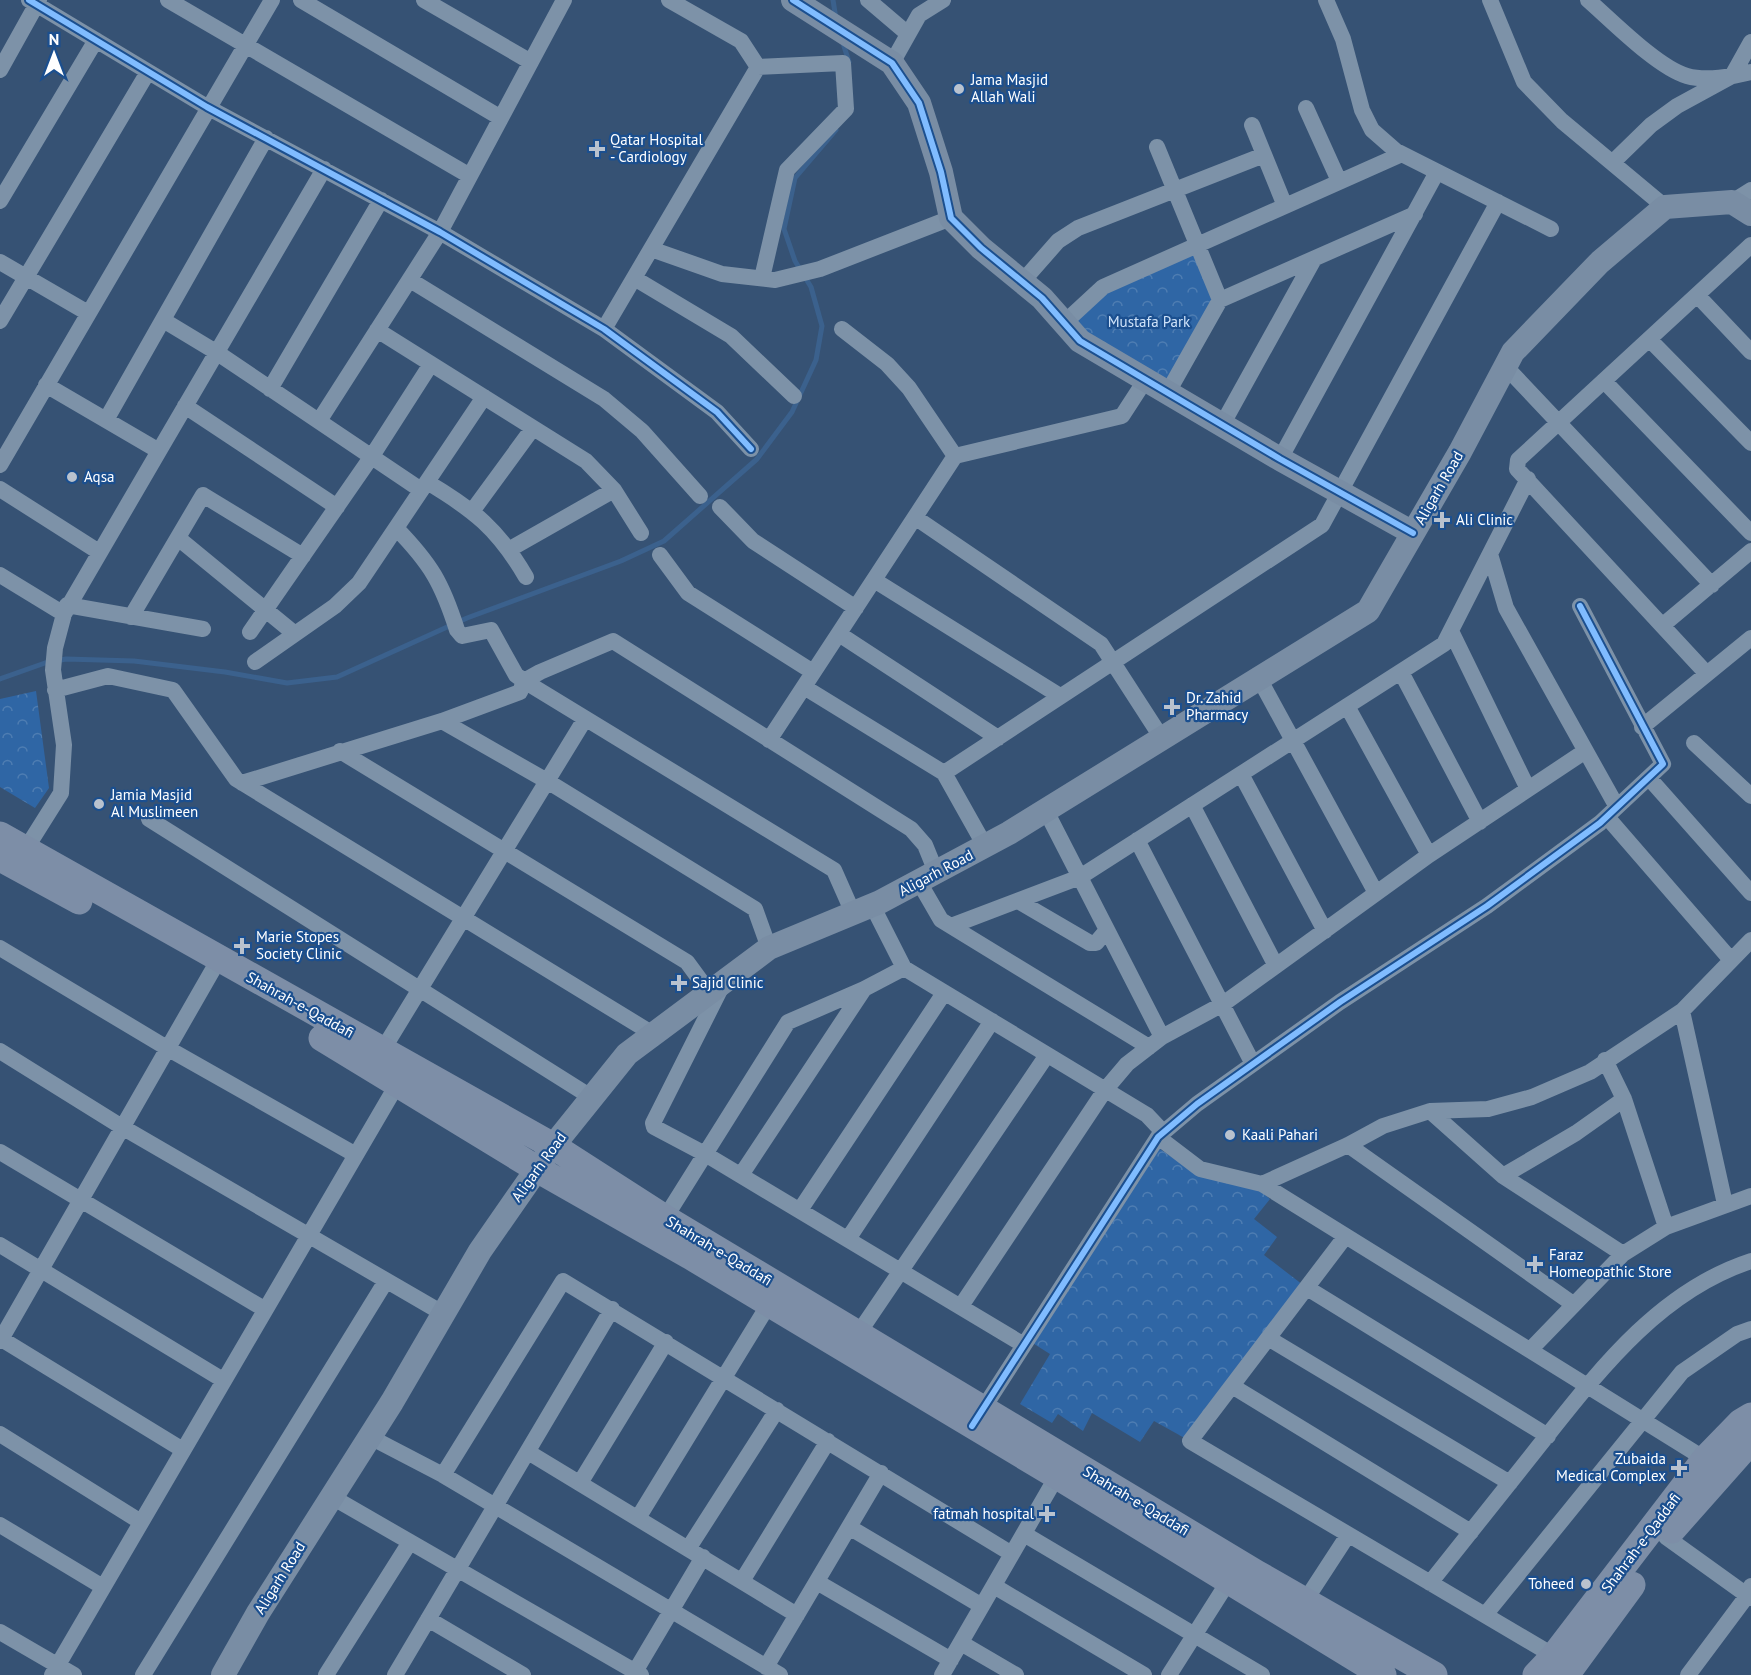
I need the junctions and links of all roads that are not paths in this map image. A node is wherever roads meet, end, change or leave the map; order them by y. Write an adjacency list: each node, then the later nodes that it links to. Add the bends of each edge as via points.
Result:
1 (168, 0): 17 (street)
2 (272, 0): 17 (street)
3 (301, 0): 27 (street)
4 (424, 0): 18 (street)
5 (669, 0): 20 (street, via 741,41)
6 (793, 0): 19 (main road)
7 (868, 0): 14 (street)
8 (943, 0): 14 (street, via 919,15)
9 (1326, 0): 31 (street, via 1343,39 1362,110 1372,130)
10 (1491, 0): 33 (street, via 1524,82)
11 (1588, 0): 24 (street, via 1661,62 1686,76)
12 (35, 2): 15 (street); 21 (street)
13 (559, 2): 18 (street)
14 (908, 34): 19 (street)
15 (96, 40): 22 (street); 40 (street)
16 (1751, 42): 24 (street)
17 (245, 45): 25 (street); 36 (street)
18 (531, 62): 27 (street)
19 (892, 63): 46 (main road, via 919,103)
20 (758, 67): 50 (street); 56 (street, via 843,63 846,109 787,170)
21 (0, 70)
22 (148, 72): 25 (street); 54 (street)
23 (1751, 72): 24 (street)
24 (1732, 76): 33 (street, via 1677,106)
25 (207, 107): 29 (street); 61 (street)
26 (1305, 108): 37 (street)
27 (501, 118): 36 (street)
28 (1252, 125): 32 (street)
29 (266, 138): 34 (street); 62 (street)
30 (1157, 147): 38 (street)
31 (1402, 154): 35 (street); 37 (street)
32 (1264, 155): 38 (street); 43 (street)
33 (1612, 163): 44 (street)
34 (324, 169): 39 (street); 69 (street)
35 (1437, 172): 41 (street); 45 (street)
36 (470, 176): 48 (street)
37 (1339, 182): 43 (street)
38 (1175, 190): 49 (street); 58 (street, via 1078,228 1058,241)
39 (381, 200): 48 (street); 76 (street)
40 (0, 201)
41 (1498, 202): 47 (street); 97 (street)
42 (1745, 202): 44 (main road)
43 (1285, 206): 49 (street)
44 (1665, 207): 72 (main road, Aligarh Road, via 1600,262 1513,352)
45 (1415, 214): 52 (street); 91 (street)
46 (951, 218): 56 (street, via 793,278); 58 (main road)
47 (1551, 228)
48 (440, 232): 57 (street); 65 (street)
49 (1197, 244): 60 (street); 64 (street, via 1103,287)
50 (651, 249): 55 (street); 56 (street, via 722,274)
51 (1748, 253): 59 (street)
52 (1314, 259): 60 (street); 84 (street)
53 (0, 262): 54 (street)
54 (26, 277): 61 (street); 63 (street)
55 (634, 278): 65 (street); 78 (street, via 731,336)
56 (762, 278)
57 (410, 279): 67 (street); 98 (street, via 604,399 642,431)
58 (1022, 282): 64 (main road)
59 (1697, 295): 68 (street); 70 (street)
60 (1220, 300): 77 (street)
61 (88, 313): 75 (street)
62 (163, 320): 69 (street); 81 (street)
63 (0, 321)
64 (1064, 323): 73 (main road, via 1080,341)
65 (604, 328): 87 (street, via 717,412)
66 (842, 329): 90 (street, via 887,364 909,388)
67 (377, 330): 71 (street); 82 (street)
68 (1649, 339): 74 (street); 86 (street)
69 (216, 352): 76 (street); 80 (street)
70 (1751, 352)
71 (431, 364): 79 (street); 89 (street)
72 (1505, 366): 83 (street); 105 (main road, Aligarh Road)
73 (1146, 379): 77 (main road); 90 (street, via 1122,416)
74 (1604, 381): 83 (street); 106 (street)
75 (46, 385): 81 (street); 92 (street)
76 (270, 388): 82 (street)
77 (1168, 392): 84 (main road)
78 (794, 396)
79 (484, 397): 85 (street); 94 (street)
80 (185, 406): 88 (street); 99 (street)
81 (106, 420): 88 (street)
82 (319, 421): 89 (street)
83 (1559, 422): 93 (street, via 1518,460 1517,469); 117 (street)
84 (1222, 425): 91 (main road)
85 (533, 428): 96 (street, via 586,461); 101 (street)
86 (1751, 443)
87 (751, 449)
88 (159, 451): 110 (street)
89 (372, 456): 94 (street); 99 (street)
90 (955, 456): 102 (street)
91 (1280, 459): 97 (main road)
92 (0, 465)
93 (1528, 479): 111 (street); 123 (street)
94 (424, 486): 101 (street); 103 (street)
95 (0, 489): 110 (street)
96 (614, 490): 104 (street); 108 (street)
97 (1339, 492): 105 (main road); 130 (street, via 1322,525)
98 (700, 496)
99 (337, 507): 113 (street)
100 (720, 507): 120 (street, via 753,541)
101 (472, 510): 108 (street)
102 (916, 518): 116 (street); 130 (street, via 1101,644)
103 (396, 528): 127 (street, via 359,583 335,606); 136 (street, via 440,581 462,636 491,630 516,675)
104 (642, 533)
105 (1413, 533): 135 (main road, Aligarh Road, via 1368,612)
106 (1751, 533)
107 (178, 538): 113 (street, via 203,495); 119 (street); 122 (street)
108 (510, 549): 115 (street)
109 (1751, 551): 117 (street)
110 (99, 552): 121 (street)
111 (1490, 554): 125 (street); 150 (street, via 1506,608)
112 (660, 555): 132 (street, via 688,593)
113 (303, 556): 119 (street)
114 (0, 575): 121 (street)
115 (526, 577)
116 (874, 580): 120 (street); 139 (street)
117 (1712, 585): 123 (street)
118 (1580, 606): 143 (street)
119 (267, 608): 126 (street); 127 (street)
120 (856, 608): 128 (street)
121 (66, 610): 122 (street); 138 (street, via 55,648)
122 (131, 617): 124 (street)
123 (1663, 625): 134 (street)
124 (203, 629)
125 (1451, 631): 133 (street, via 1444,644); 156 (street)
126 (250, 632)
127 (295, 634): 131 (street)
128 (839, 634): 132 (street); 144 (street)
129 (1751, 638): 134 (street)
130 (1114, 661): 139 (street); 146 (street)
131 (255, 662)
132 (813, 672): 137 (street)
133 (1401, 672): 140 (street); 162 (street)
134 (1707, 674): 143 (street)
135 (1260, 680): 146 (main road, Aligarh Road); 147 (street)
136 (525, 681): 141 (street); 142 (street, via 520,692); 145 (street, via 613,641)
137 (804, 687): 145 (street); 151 (street)
138 (55, 690): 155 (street, via 108,676 173,690); 168 (street, via 64,745 61,793)
139 (1060, 696): 144 (street)
140 (1347, 706): 147 (street); 167 (street)
141 (585, 719): 154 (street); 174 (street, via 834,870)
142 (442, 721): 149 (street); 154 (street)
143 (1642, 726): 153 (street, via 1663,764)
144 (998, 738): 151 (street)
145 (769, 740): 169 (street, via 911,829 925,845)
146 (1163, 740): 159 (main road, Aligarh Road)
147 (1295, 740): 152 (street); 171 (street)
148 (1694, 743): 157 (street)
149 (340, 751): 155 (street); 166 (street)
150 (1584, 752): 156 (street); 160 (street)
151 (944, 773): 165 (street)
152 (1241, 774): 158 (street); 178 (street)
153 (1648, 778): 160 (street); 172 (street)
154 (548, 781): 166 (street); 180 (street, via 755,909)
155 (242, 783): 175 (street)
156 (1528, 789): 162 (street)
157 (1751, 796)
158 (1192, 805): 164 (street); 184 (street)
159 (1046, 811): 165 (main road, Aligarh Road); 170 (street)
160 (1612, 812): 182 (street); 200 (street, via 1486,906)
161 (149, 819): 188 (street)
162 (1480, 822): 167 (street)
163 (0, 835): 168 (main road, Shahrah-e-Qaddafi)
164 (1137, 840): 170 (street); 190 (street)
165 (985, 846): 169 (main road, Aligarh Road)
166 (506, 850): 175 (street); 186 (street, via 687,962)
167 (1430, 855): 171 (street)
168 (13, 858): 183 (main road, Shahrah-e-Qaddafi)
169 (927, 877): 174 (main road, Aligarh Road); 176 (street, via 940,920)
170 (1080, 877): 173 (street); 177 (street)
171 (1376, 893): 178 (street)
172 (1751, 893)
173 (1018, 901): 176 (street); 177 (street, via 1090,943 1096,943)
174 (862, 909): 180 (main road, Aligarh Road); 185 (street)
175 (465, 919): 188 (street); 193 (street)
176 (951, 926): 194 (street)
177 (1107, 930): 194 (street)
178 (1325, 931): 184 (street)
179 (0, 948): 195 (street)
180 (769, 948): 186 (main road, Aligarh Road)
181 (1748, 949): 182 (street)
182 (1731, 960): 191 (street)
183 (215, 966): 195 (street); 197 (main road, Shahrah-e-Qaddafi); 201 (main road, Shahrah-e-Qaddafi)
184 (1276, 966): 190 (street)
185 (904, 968): 187 (street); 189 (street)
186 (717, 986): 193 (main road, Aligarh Road); 211 (street, via 653,1125)
187 (864, 989): 211 (street, via 788,1022); 214 (street)
188 (421, 990): 197 (street); 203 (street)
189 (944, 993): 192 (street); 220 (street)
190 (1223, 1004): 194 (street); 200 (street)
191 (1682, 1011): 199 (street); 219 (street)
192 (992, 1021): 198 (street); 225 (street)
193 (653, 1034): 203 (main road, Aligarh Road, via 627,1054)
194 (1156, 1042): 202 (street, via 1127,1064)
195 (166, 1048): 206 (street); 212 (street)
196 (0, 1051): 206 (street)
197 (382, 1051): 209 (main road, Shahrah-e-Qaddafi)
198 (1047, 1055): 202 (street); 229 (street)
199 (1605, 1060): 204 (street); 205 (street, via 1590,1072 1532,1097 1488,1109)
200 (1253, 1064): 207 (street)
201 (398, 1083): 212 (street); 213 (main road, Shahrah-e-Qaddafi)
202 (1105, 1090): 207 (street, via 1147,1115); 235 (street)
203 (591, 1097): 209 (main road, Aligarh Road)
204 (1624, 1099): 215 (street); 222 (street)
205 (1430, 1111): 208 (street, via 1383,1126); 215 (street)
206 (122, 1127): 218 (street); 223 (street)
207 (1160, 1135): 216 (street, via 1200,1169); 244 (street)
208 (1348, 1145): 216 (street); 234 (street)
209 (553, 1146): 213 (main road, Aligarh Road); 221 (main road, Shahrah-e-Qaddafi)
210 (0, 1152): 218 (street)
211 (705, 1154): 214 (street); 221 (street)
212 (356, 1155): 223 (street)
213 (537, 1169): 233 (main road, Shahrah-e-Qaddafi); 238 (main road, Aligarh Road, via 480,1251)
214 (741, 1176): 220 (street)
215 (1503, 1176): 227 (street)
216 (1262, 1184): 224 (street)
217 (1751, 1196): 219 (street)
218 (82, 1201): 230 (street); 236 (street)
219 (1725, 1204): 222 (street)
220 (800, 1210): 225 (street)
221 (665, 1218): 240 (main road, Shahrah-e-Qaddafi)
222 (1666, 1227): 227 (street)
223 (307, 1235): 231 (street); 236 (street)
224 (1345, 1237): 232 (street); 245 (street)
225 (848, 1239): 229 (street)
226 (0, 1245): 230 (street)
227 (1623, 1254): 234 (street)
228 (1751, 1261): 249 (street, via 1675,1299 1632,1336)
229 (900, 1269): 235 (street); 240 (street)
230 (42, 1270): 242 (street); 247 (street)
231 (386, 1281): 238 (street); 304 (street)
232 (1307, 1288): 241 (street); 255 (street)
233 (769, 1304): 246 (street); 252 (main road, Shahrah-e-Qaddafi)
234 (1573, 1304): 245 (street)
235 (961, 1306): 244 (street)
236 (264, 1309): 247 (street)
237 (612, 1309): 243 (street); 260 (street); 263 (street, via 563,1281)
238 (444, 1314): 256 (main road, Aligarh Road)
239 (1751, 1329): 253 (street, via 1737,1334 1682,1372)
240 (858, 1334): 252 (main road, Shahrah-e-Qaddafi)
241 (1268, 1338): 248 (street); 266 (street)
242 (0, 1339): 259 (street)
243 (666, 1342): 246 (street); 265 (street)
244 (1024, 1346): 252 (street)
245 (1531, 1349): 249 (street)
246 (724, 1377): 250 (street); 269 (street)
247 (223, 1380): 259 (street)
248 (1232, 1386): 273 (street); 275 (street, via 1190,1441)
249 (1587, 1386): 253 (street); 255 (street)
250 (777, 1410): 258 (street); 278 (street)
251 (1751, 1416): 261 (main road, Shahrah-e-Qaddafi)
252 (977, 1417): 264 (main road, Shahrah-e-Qaddafi); 288 (main road, Shahrah-e-Qaddafi)
253 (1643, 1418): 261 (street); 292 (street)
254 (0, 1434): 270 (street)
255 (1548, 1436): 266 (street)
256 (370, 1437): 263 (street); 267 (main road, Aligarh Road)
257 (1751, 1441): 276 (main road, Shahrah-e-Qaddafi)
258 (828, 1442): 262 (street); 281 (street)
259 (183, 1450): 270 (street)
260 (528, 1452): 265 (street); 268 (street)
261 (1705, 1459): 298 (main road, Shahrah-e-Qaddafi)
262 (881, 1473): 272 (street); 279 (street)
263 (443, 1476): 268 (street)
264 (1057, 1476): 274 (street); 283 (main road, Shahrah-e-Qaddafi)
265 (580, 1483): 269 (street)
266 (1510, 1483): 273 (street)
267 (332, 1497): 277 (street); 305 (main road, Aligarh Road)
268 (495, 1506): 280 (street); 290 (street)
269 (638, 1518): 278 (street)
270 (141, 1522): 286 (street)
271 (0, 1525): 286 (street)
272 (849, 1527): 282 (street); 289 (street)
273 (1471, 1532): 284 (street)
274 (1024, 1534): 279 (street); 295 (street)
275 (1348, 1535): 284 (street); 288 (street)
276 (1666, 1537): 287 (street); 298 (main road, Shahrah-e-Qaddafi)
277 (410, 1542): 280 (street); 306 (street)
278 (696, 1553): 281 (street); 290 (street)
279 (1012, 1554): 285 (street)
280 (458, 1569): 293 (street); 302 (street)
281 (742, 1581): 291 (street)
282 (817, 1582): 291 (street); 297 (street)
283 (1228, 1582): 295 (street); 313 (main road, Shahrah-e-Qaddafi)
284 (1430, 1583): 292 (street)
285 (994, 1586): 289 (street); 310 (street)
286 (104, 1587): 299 (street)
287 (1750, 1595): 315 (street)
288 (1305, 1601): 314 (main road, Shahrah-e-Qaddafi)
289 (982, 1606): 296 (street)
290 (671, 1611): 300 (street); 302 (street)
291 (798, 1615): 300 (street)
292 (1485, 1615): 298 (street)
293 (428, 1619): 301 (street); 307 (street)
294 (0, 1632): 299 (street)
295 (1194, 1635): 311 (street); 312 (street)
296 (961, 1643): 297 (street); 309 (street)
297 (951, 1660): 308 (street)
298 (1557, 1668)
299 (55, 1670): 303 (street)
300 (773, 1671)
301 (400, 1674)
302 (636, 1674)
303 (74, 1675)
304 (143, 1675)
305 (223, 1675)
306 (326, 1675)
307 (523, 1675)
308 (942, 1675)
309 (1016, 1675)
310 (1144, 1675)
311 (1169, 1675)
312 (1262, 1675)
313 (1383, 1675)
314 (1434, 1675)
315 (1688, 1675)

